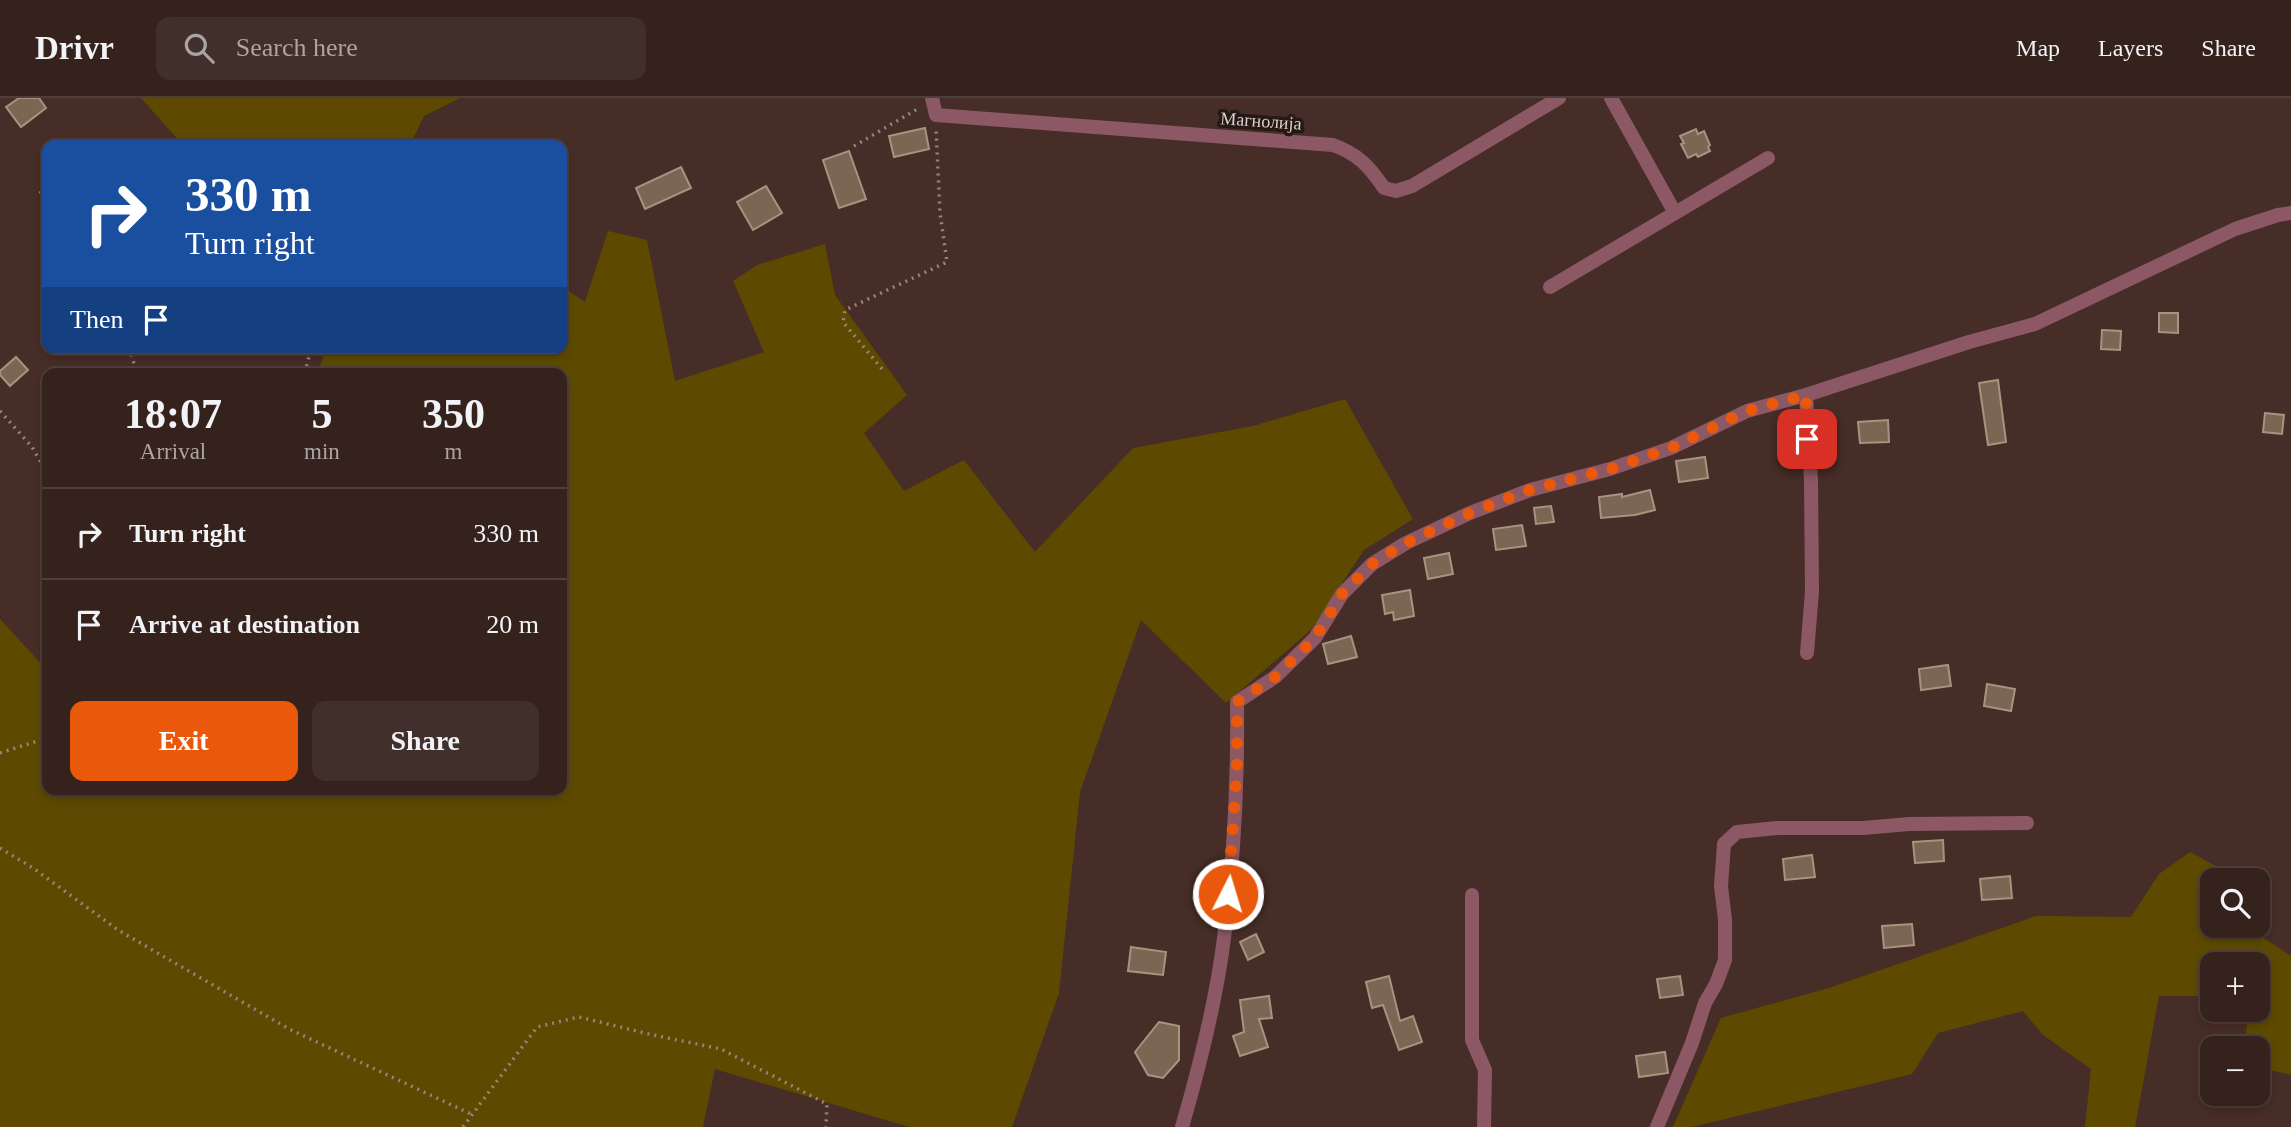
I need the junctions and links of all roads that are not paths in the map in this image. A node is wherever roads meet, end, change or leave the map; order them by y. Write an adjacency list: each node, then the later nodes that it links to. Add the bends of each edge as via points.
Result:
1 (1559, 98): 3 (street, Магнолија, via 1412,186 1396,191 1384,188 1353,152 1333,145)
2 (1611, 98): 5 (street)
3 (933, 105)
4 (1768, 158): 5 (street)
5 (1675, 213): 7 (street)
6 (2291, 214): 8 (street, via 2235,229 2035,324)
7 (1550, 287)
8 (1806, 395): 9 (street, via 1812,591); 12 (street, via 1747,411 1610,469 1530,490 1406,543 1372,564 1342,594 1315,638 1275,677 1237,702 1237,782 1224,940 1210,1019)
9 (1807, 653)
10 (2027, 823): 14 (street, via 1737,832 1724,844 1725,960)
11 (1472, 895): 13 (street, via 1472,1040 1485,1070)
12 (1182, 1127)
13 (1484, 1127)
14 (1657, 1127)

